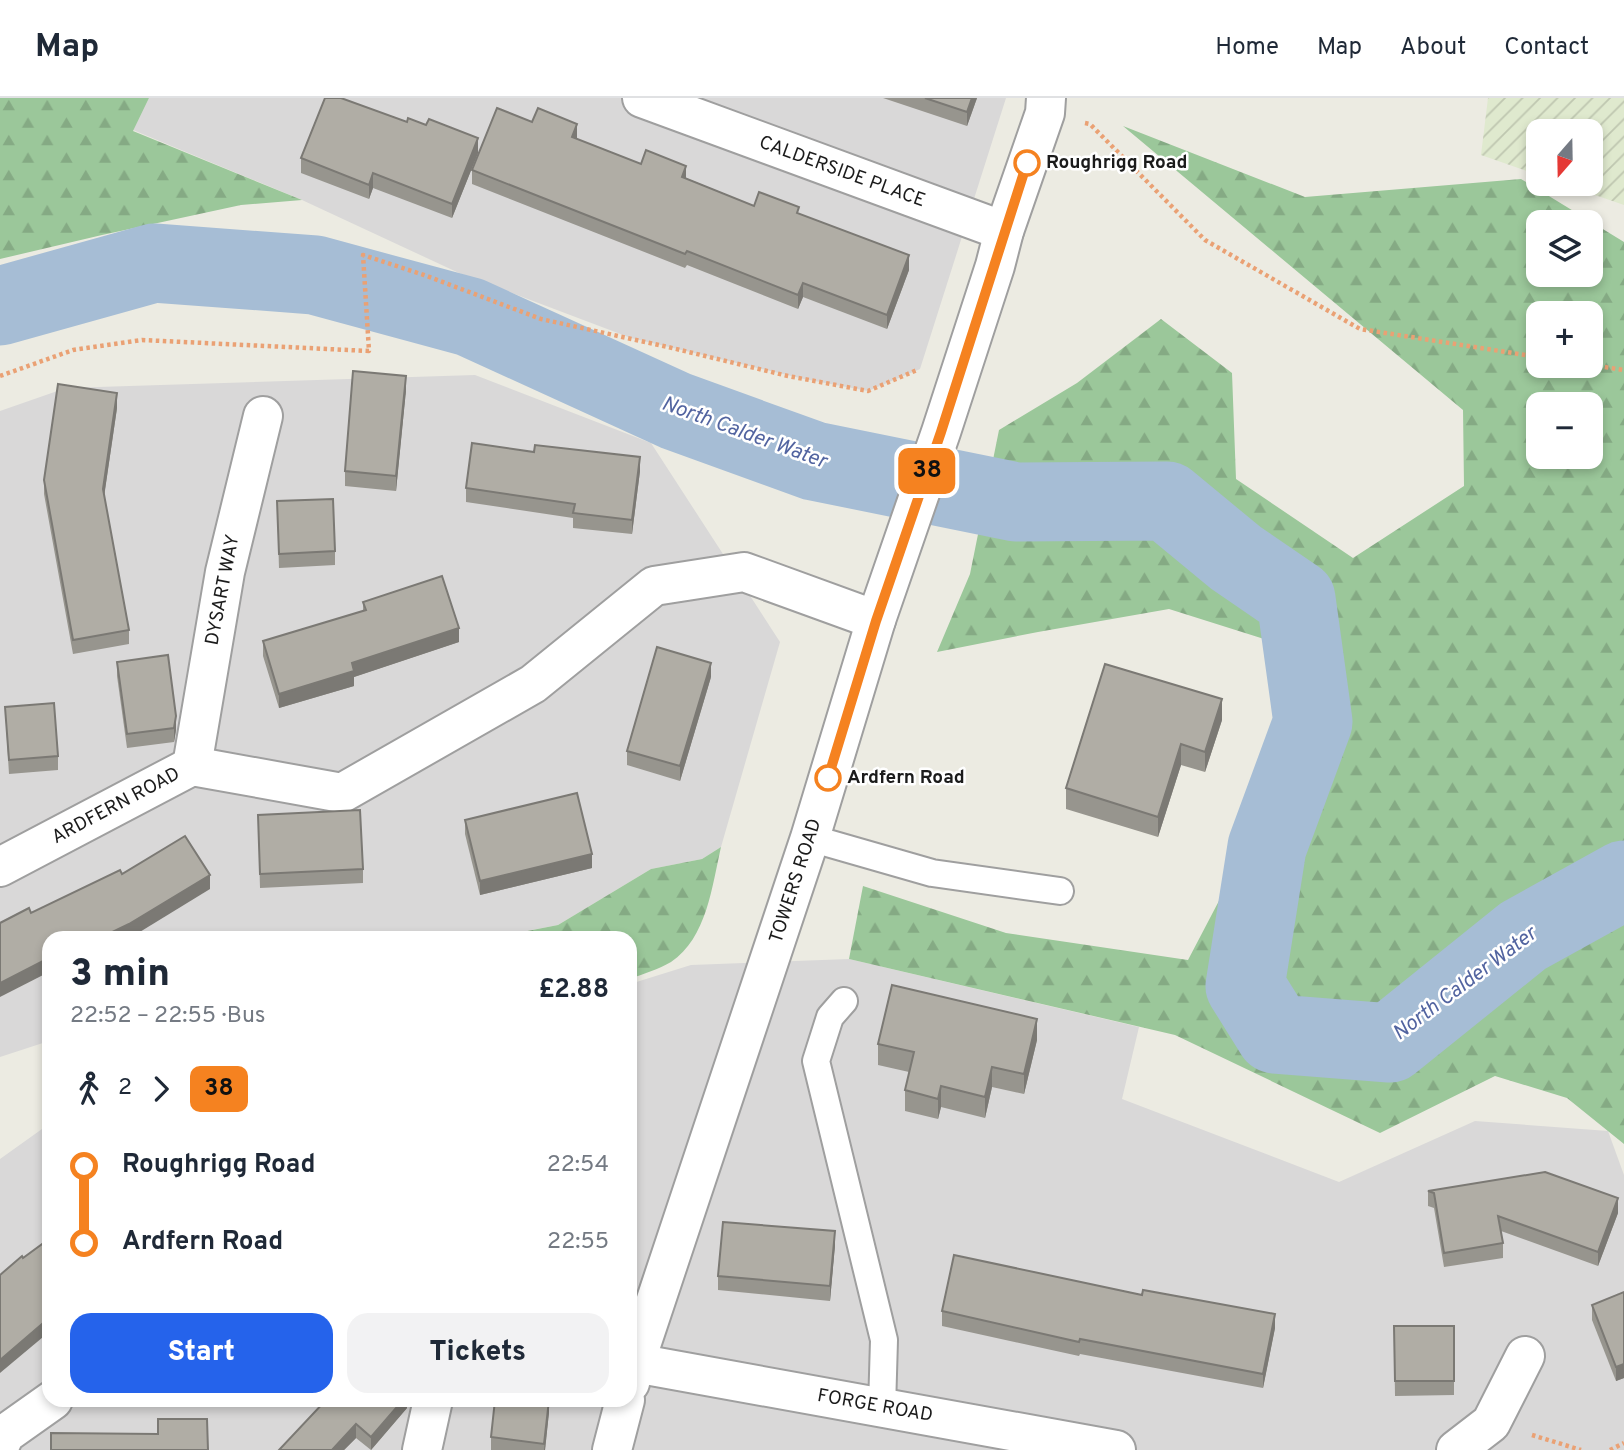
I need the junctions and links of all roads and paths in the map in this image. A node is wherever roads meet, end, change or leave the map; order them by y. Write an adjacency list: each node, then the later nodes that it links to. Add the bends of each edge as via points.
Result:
1 (642, 98): 2 (street, CALDERSIDE PLACE)
2 (683, 105): 4 (street, CALDERSIDE PLACE)
3 (1045, 105): 4 (street, TOWERS ROAD); 5 (path, via 1090,124 1205,240 1360,329)
4 (1004, 231): 11 (street, TOWERS ROAD)
5 (1526, 355)
6 (1603, 367): 8 (path)
7 (920, 369): 9 (path, via 868,391 788,376 541,319 363,255 369,351 142,340 74,349)
8 (1624, 370)
9 (0, 376)
10 (262, 416): 12 (street, DYSART WAY, via 225,572)
11 (876, 621): 12 (street, ARDFERN ROAD, via 744,572 653,586 533,684 342,793); 13 (street, TOWERS ROAD)
12 (192, 766): 14 (street, ARDFERN ROAD)
13 (810, 838): 15 (lane, via 932,873); 18 (street, TOWERS ROAD)
14 (0, 867)
15 (1060, 891)
16 (844, 1001): 23 (lane, via 830,1017 816,1061 884,1340)
17 (1525, 1356): 24 (street)
18 (637, 1361)
19 (637, 1374): 23 (street, FORGE ROAD)
20 (43, 1407): 26 (street, via 5,1433)
21 (431, 1407): 27 (street)
22 (623, 1407): 28 (street)
23 (882, 1408): 29 (street, FORGE ROAD)
24 (1491, 1423): 30 (street); 31 (path)
25 (1624, 1443): 32 (path)
26 (0, 1445)
27 (422, 1450)
28 (612, 1450)
29 (1116, 1450)
30 (1456, 1450)
31 (1581, 1450)
32 (1610, 1450)

